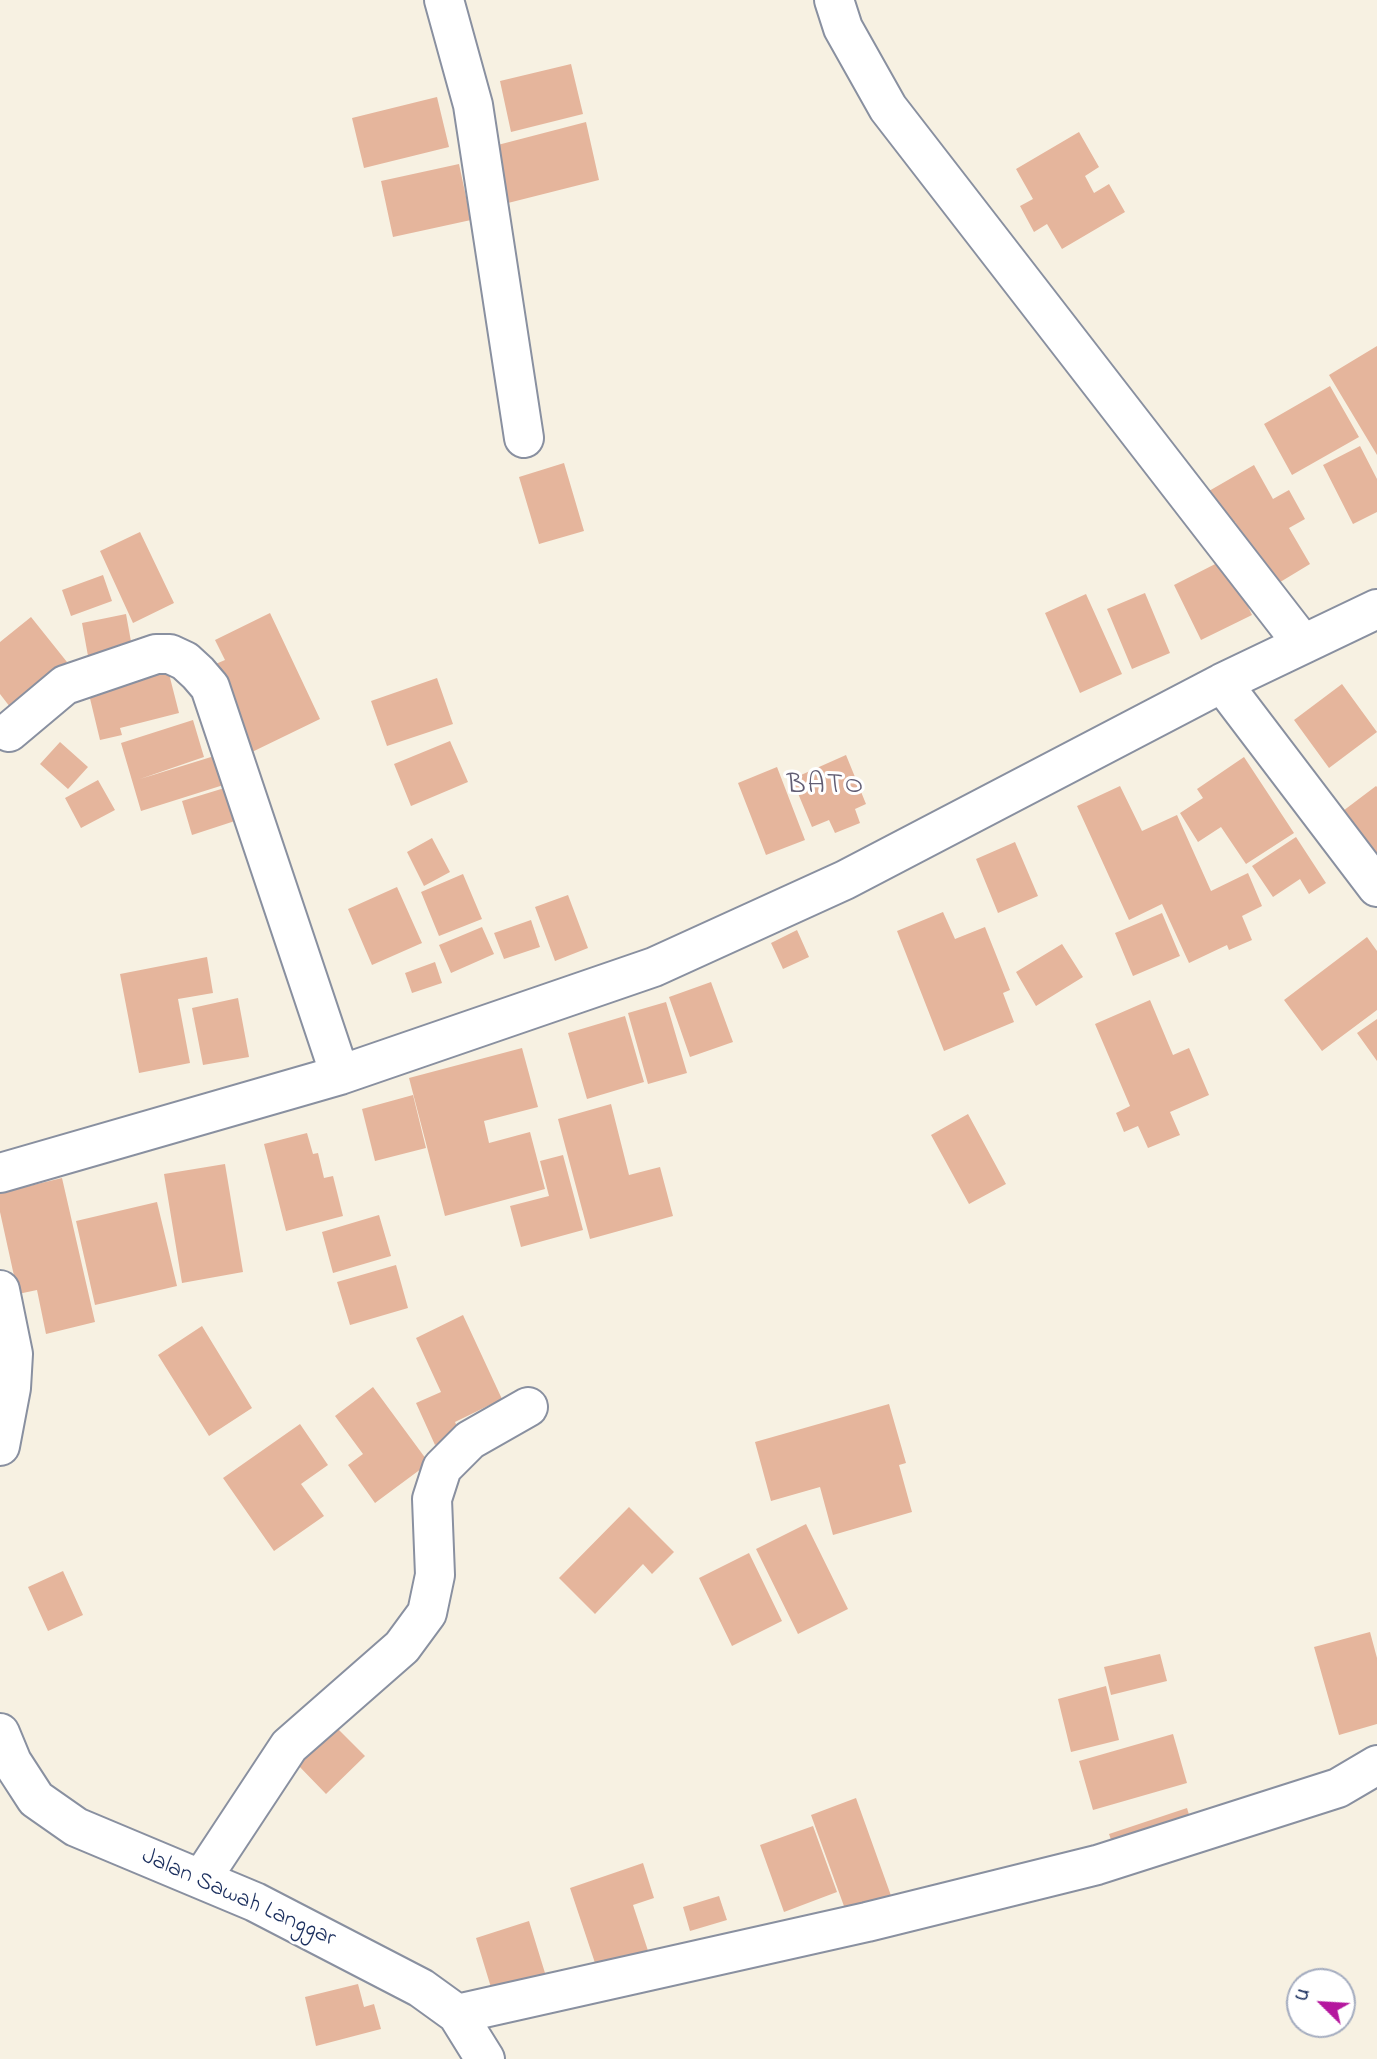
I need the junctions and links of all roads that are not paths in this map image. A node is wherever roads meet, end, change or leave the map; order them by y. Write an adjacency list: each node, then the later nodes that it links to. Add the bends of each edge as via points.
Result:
1 (444, 0): 3 (street, via 473,105)
2 (834, 0): 5 (street, via 843,28 888,108)
3 (524, 438)
4 (1377, 609): 5 (street)
5 (1303, 644): 6 (street)
6 (1222, 683): 8 (street); 9 (street, via 745,928 654,967)
7 (9, 732): 9 (street, via 65,685 156,654 178,657 198,673 210,687)
8 (1377, 887)
9 (340, 1075): 10 (street)
10 (0, 1173)
11 (0, 1290): 13 (street, via 13,1354)
12 (528, 1407): 16 (street, via 470,1440 442,1468 432,1499 435,1575 428,1612 402,1647 289,1746)
13 (0, 1446)
14 (0, 1733): 16 (street, Jalan Sawah Langgar, via 36,1799 76,1828)
15 (1377, 1766): 17 (street, via 1338,1788 1097,1865)
16 (202, 1878): 17 (street, Jalan Sawah Langgar, via 303,1924 421,1988)
17 (457, 2014): 18 (street, Jalan Sawah Langgar)
18 (485, 2059)

